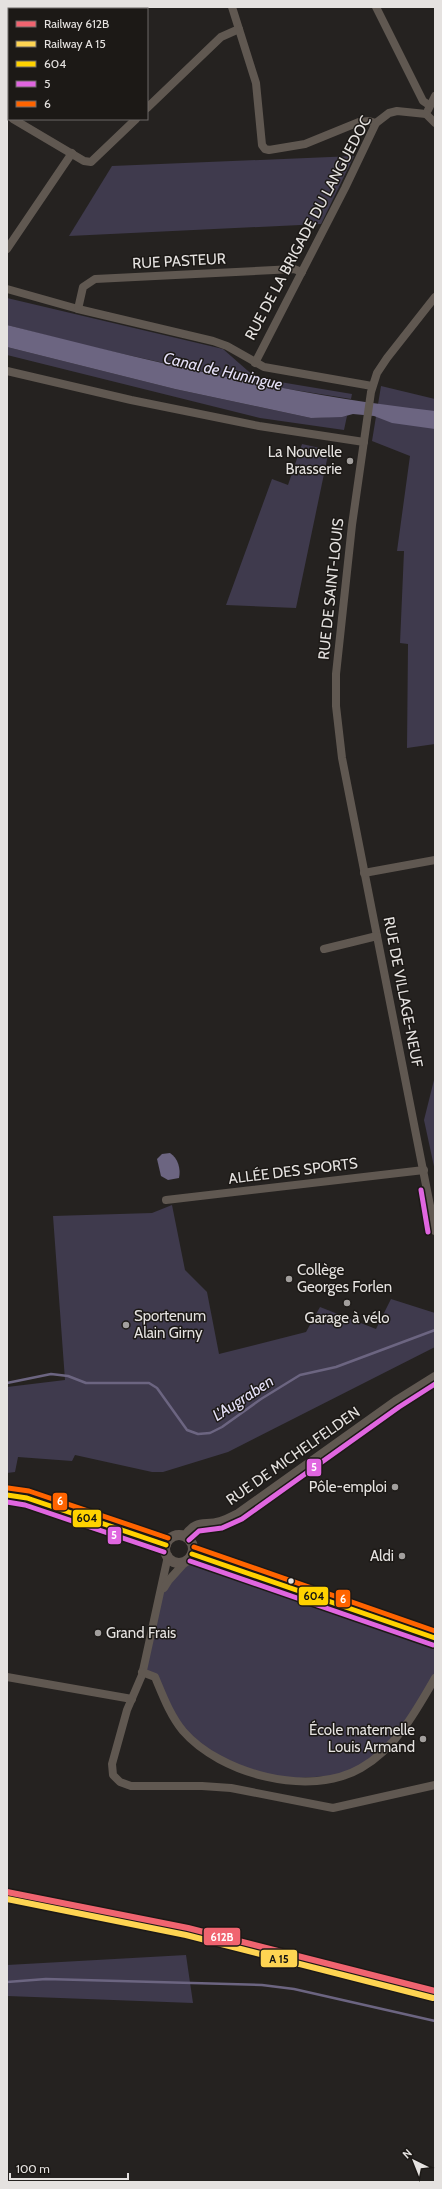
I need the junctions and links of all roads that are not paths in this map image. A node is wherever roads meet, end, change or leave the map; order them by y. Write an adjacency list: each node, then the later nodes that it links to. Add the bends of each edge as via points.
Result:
1 (232, 7): 3 (street)
2 (376, 7): 5 (street, via 424,101)
3 (239, 29): 6 (street, via 221,37); 10 (street, via 256,83 262,145 265,149 305,144 359,122)
4 (435, 96): 5 (street)
5 (429, 105): 7 (street)
6 (148, 107)
7 (426, 114): 10 (street, RUE DE LA BRIGADE DU LANGUEDOC, via 397,111 389,113); 11 (street)
8 (15, 120): 12 (street)
9 (135, 120): 12 (street, via 91,162 84,161)
10 (376, 123): 14 (street, RUE DE LA BRIGADE DU LANGUEDOC)
11 (435, 123)
12 (72, 153): 13 (street)
13 (7, 249)
14 (302, 272): 17 (street, RUE PASTEUR, via 294,269 95,279 83,287); 18 (street, RUE DE LA BRIGADE DU LANGUEDOC)
15 (7, 289): 17 (street)
16 (435, 297): 20 (street, via 387,358)
17 (78, 309): 18 (street, via 213,340)
18 (254, 362): 20 (street, via 264,367)
19 (7, 371): 21 (street, via 245,423)
20 (371, 389): 21 (street, RUE DE SAINT-LOUIS)
21 (364, 442): 22 (street, RUE DE SAINT-LOUIS, via 336,674 336,706)
22 (342, 758): 24 (street, RUE DE VILLAGE-NEUF)
23 (435, 860): 24 (street)
24 (364, 873): 25 (street, RUE DE VILLAGE-NEUF)
25 (377, 936): 26 (street); 27 (street, RUE DE VILLAGE-NEUF)
26 (324, 949)
27 (424, 1170): 28 (street, ALLÉE DES SPORTS); 29 (street, RUE DE VILLAGE-NEUF)
28 (166, 1200)
29 (435, 1231)
30 (435, 1376): 32 (street, RUE DE MICHELFELDEN, via 395,1401 238,1513 219,1521 201,1522)
31 (7, 1495): 33 (main road, via 27,1498)
32 (184, 1536): 33 (main road, via 174,1536); 35 (main road, via 193,1545)
33 (166, 1545): 34 (main road)
34 (168, 1556): 35 (main road, via 174,1562); 36 (street)
35 (190, 1557): 36 (street, via 169,1580); 37 (main road)
36 (160, 1596): 38 (street)
37 (435, 1638)
38 (142, 1672): 40 (street, via 155,1677 172,1716 184,1731 199,1746 225,1763 268,1777 318,1781 353,1773 377,1757 403,1731); 41 (street)
39 (7, 1677): 41 (street)
40 (435, 1678)
41 (132, 1699): 42 (street, via 112,1764 113,1775 126,1785 231,1788 333,1808)
42 (435, 1785)

